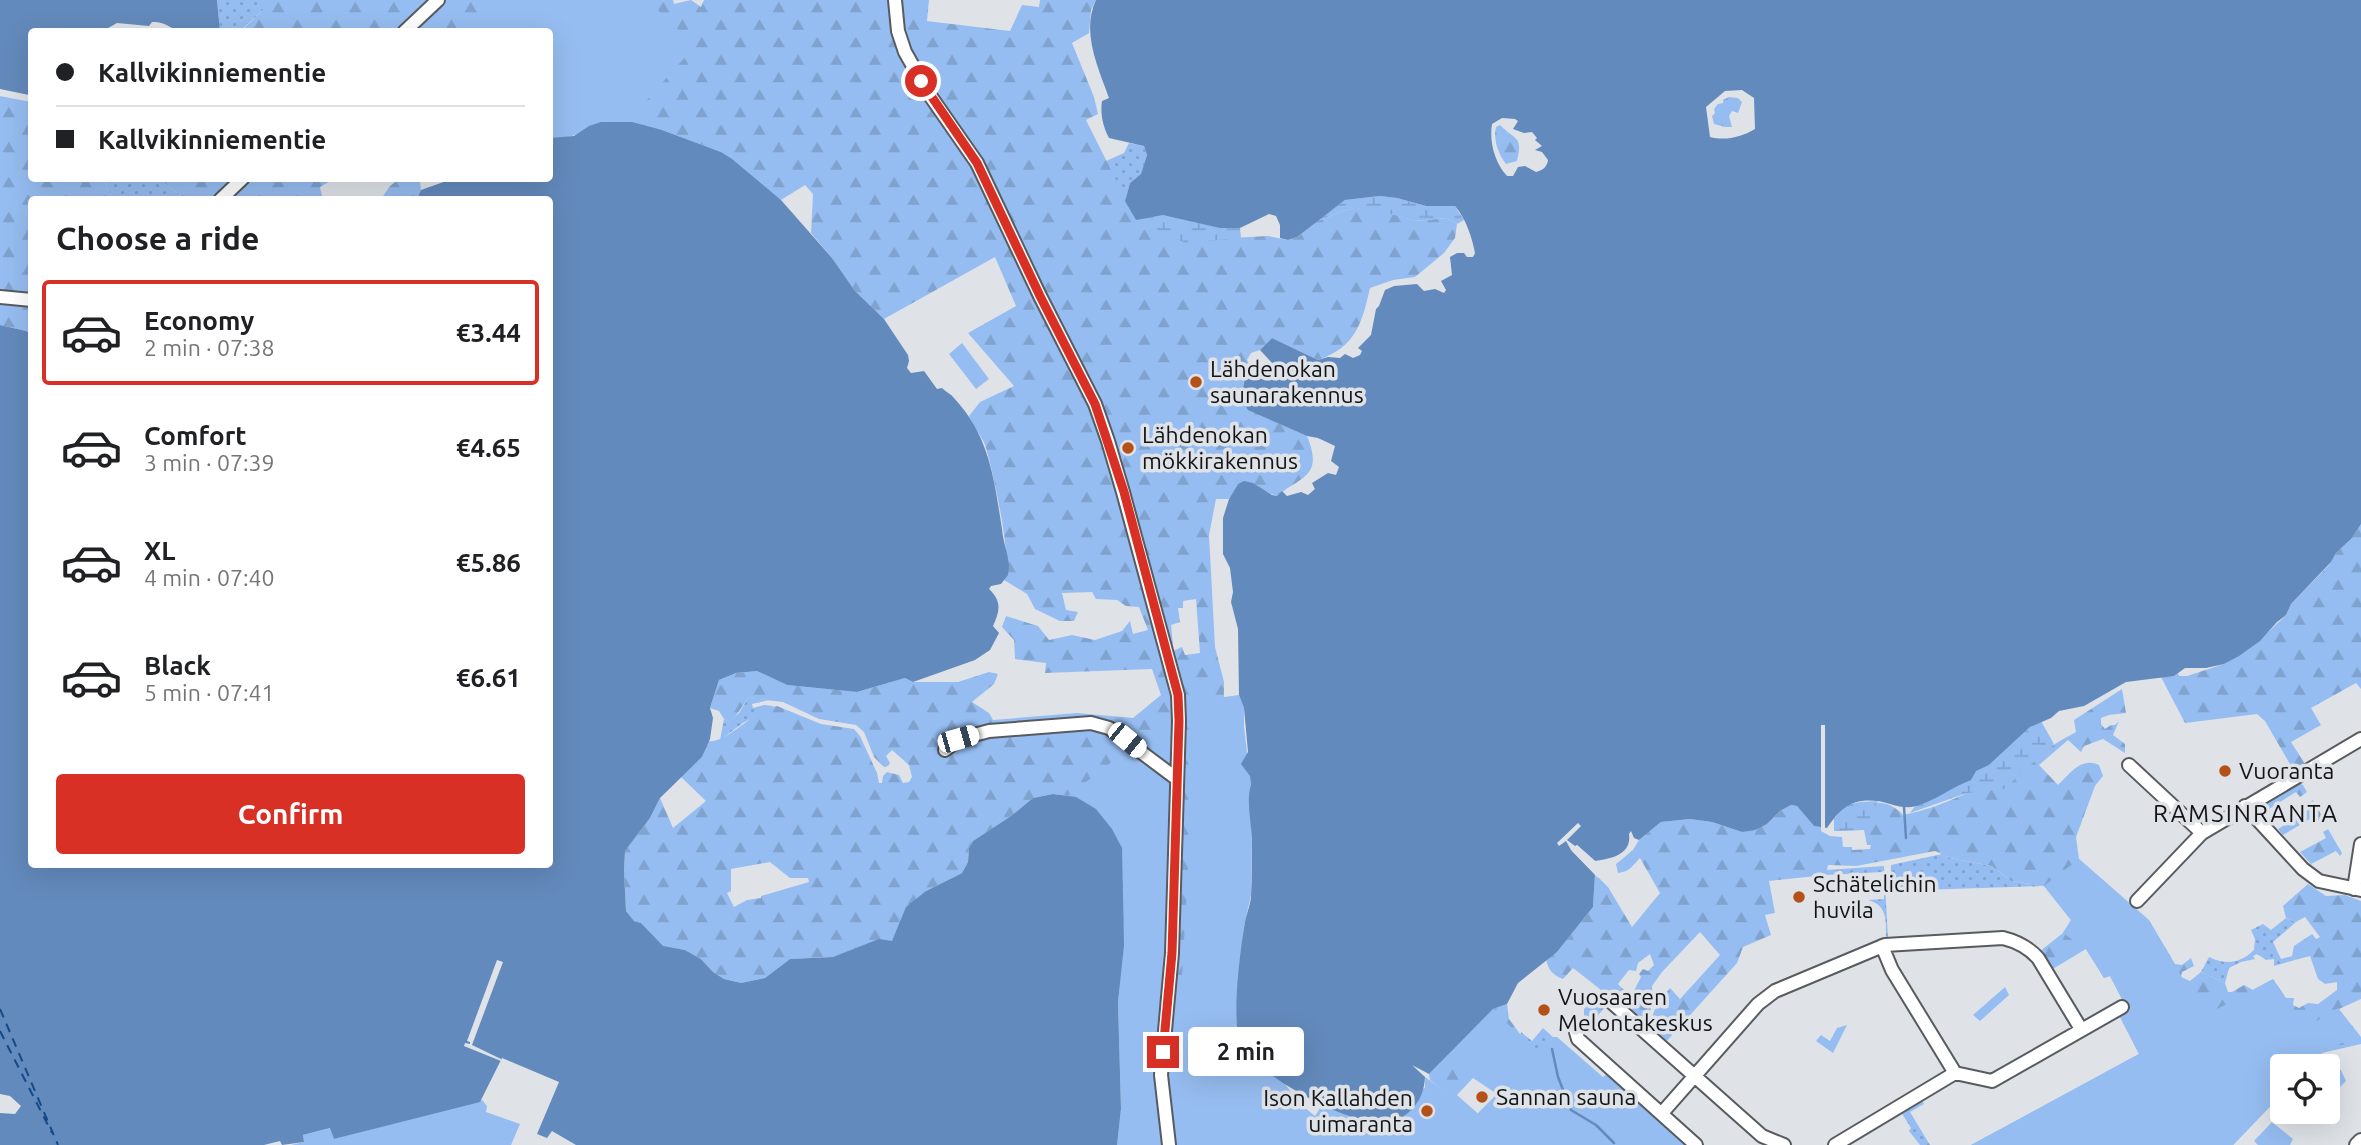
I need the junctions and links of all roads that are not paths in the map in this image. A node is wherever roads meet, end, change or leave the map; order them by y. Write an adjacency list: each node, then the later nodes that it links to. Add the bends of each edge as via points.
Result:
1 (438, 0): 3 (street)
2 (895, 0): 11 (street, via 905,52 977,163 1087,387 1108,440 1178,695)
3 (408, 28)
4 (239, 182): 5 (street)
5 (224, 196)
6 (0, 297): 7 (street)
7 (28, 300)
8 (2361, 739): 12 (street)
9 (945, 750): 11 (street, via 958,739 989,731 1091,723 1109,728)
10 (2129, 765): 13 (street)
11 (1177, 779): 26 (street, via 1172,953 1161,1075)
12 (2245, 806): 13 (street); 15 (street, via 2319,881)
13 (2202, 833): 16 (street)
14 (2361, 844): 15 (street)
15 (2358, 889)
16 (2137, 901)
17 (1882, 946): 20 (street, via 2009,939 2038,958); 22 (street); 23 (street, via 1769,995)
18 (1609, 1000): 23 (street)
19 (2122, 1007): 20 (street)
20 (2081, 1029): 22 (street, via 1992,1081)
21 (1576, 1032): 24 (street, via 1578,1039)
22 (1955, 1073): 29 (street)
23 (1694, 1077): 24 (street); 28 (street, via 1762,1136)
24 (1662, 1113): 27 (street)
25 (2361, 1141): 30 (street)
26 (1169, 1145)
27 (1696, 1145)
28 (1784, 1145)
29 (1835, 1145)
30 (2357, 1145)

